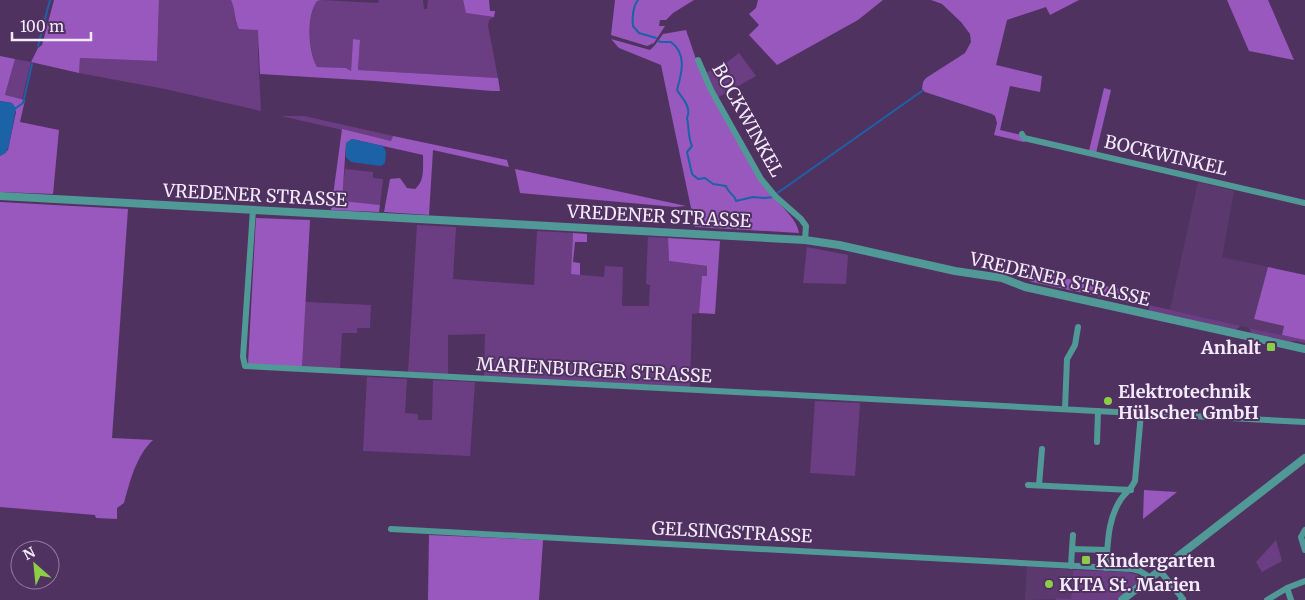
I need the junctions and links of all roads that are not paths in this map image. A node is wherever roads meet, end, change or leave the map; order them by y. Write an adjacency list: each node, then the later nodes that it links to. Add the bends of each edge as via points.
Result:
1 (698, 60): 6 (street, BOCKWINKEL, via 711,90 761,179 806,226)
2 (1022, 134): 4 (street, BOCKWINKEL, via 1024,138)
3 (0, 196): 5 (street, VREDENER STRASSE)
4 (1305, 203)
5 (253, 210): 6 (street, VREDENER STRASSE); 9 (street, MARIENBURGER STRASSE, via 245,366)
6 (805, 240): 8 (street, VREDENER STRASSE, via 1002,278 1025,287)
7 (1078, 327): 9 (street, via 1075,345 1068,359)
8 (1305, 349)
9 (1065, 409): 10 (street, MARIENBURGER STRASSE)
10 (1098, 411): 11 (street, MARIENBURGER STRASSE); 13 (street)
11 (1140, 413): 12 (street, MARIENBURGER STRASSE); 18 (street, via 1135,481)
12 (1305, 422)
13 (1097, 442)
14 (1042, 449): 17 (street)
15 (1305, 458): 27 (street)
16 (1028, 485): 17 (street)
17 (1039, 485): 18 (street)
18 (1131, 490): 23 (street, via 1122,498 1111,520)
19 (391, 529): 25 (street, GELSINGSTRASSE)
20 (1305, 530): 24 (street, via 1301,537)
21 (1073, 535): 22 (street)
22 (1072, 549): 23 (street); 25 (street)
23 (1107, 550): 26 (street)
24 (1305, 550)
25 (1071, 566): 26 (street, GELSINGSTRASSE)
26 (1106, 568): 28 (street, GELSINGSTRASSE, via 1140,571)
27 (1160, 571): 28 (street); 32 (street)
28 (1151, 578): 31 (street)
29 (1305, 581): 30 (street)
30 (1287, 588): 33 (street); 34 (street)
31 (1122, 600)
32 (1183, 600)
33 (1267, 600)
34 (1291, 600)

